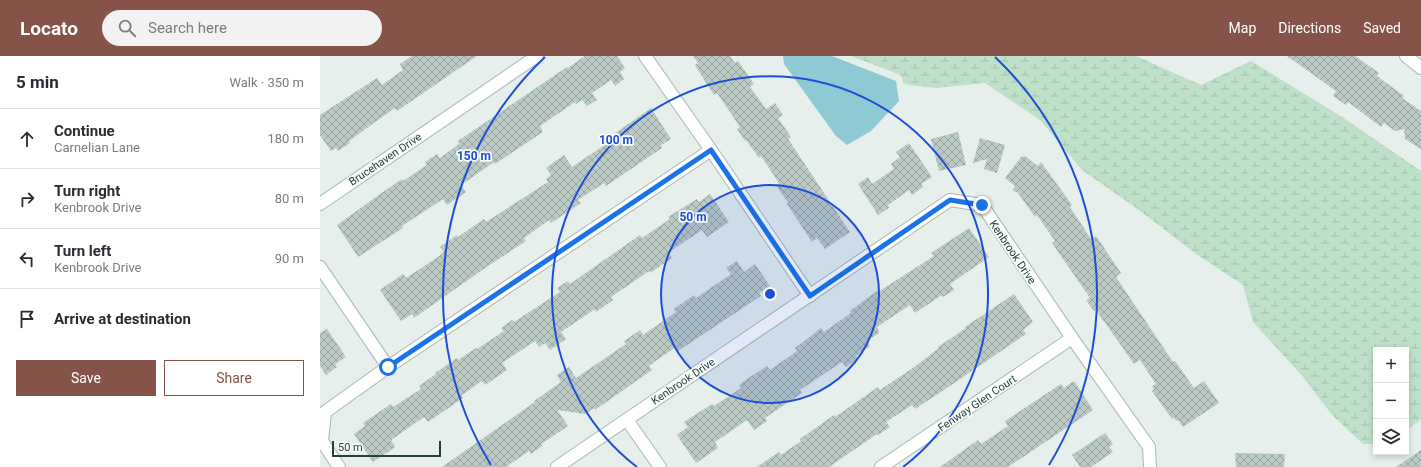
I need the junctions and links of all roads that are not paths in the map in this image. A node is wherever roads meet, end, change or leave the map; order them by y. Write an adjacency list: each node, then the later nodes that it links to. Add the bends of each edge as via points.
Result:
1 (537, 56): 6 (street, Brucehaven Drive)
2 (645, 56): 5 (street)
3 (1406, 56): 4 (street)
4 (1421, 68)
5 (711, 150): 8 (street); 10 (street)
6 (320, 204)
7 (320, 266): 10 (street)
8 (810, 296): 9 (street, Kenbrook Drive, via 950,200 982,205); 11 (street, Kenbrook Drive)
9 (1072, 338): 15 (street, Fenway Glen Court); 16 (street, Kenbrook Drive, via 1149,447)
10 (388, 367): 12 (street, via 325,412 322,441)
11 (627, 420): 13 (street, Kenbrook Drive); 14 (street)
12 (339, 467)
13 (557, 467)
14 (660, 467)
15 (881, 467)
16 (1150, 467)

